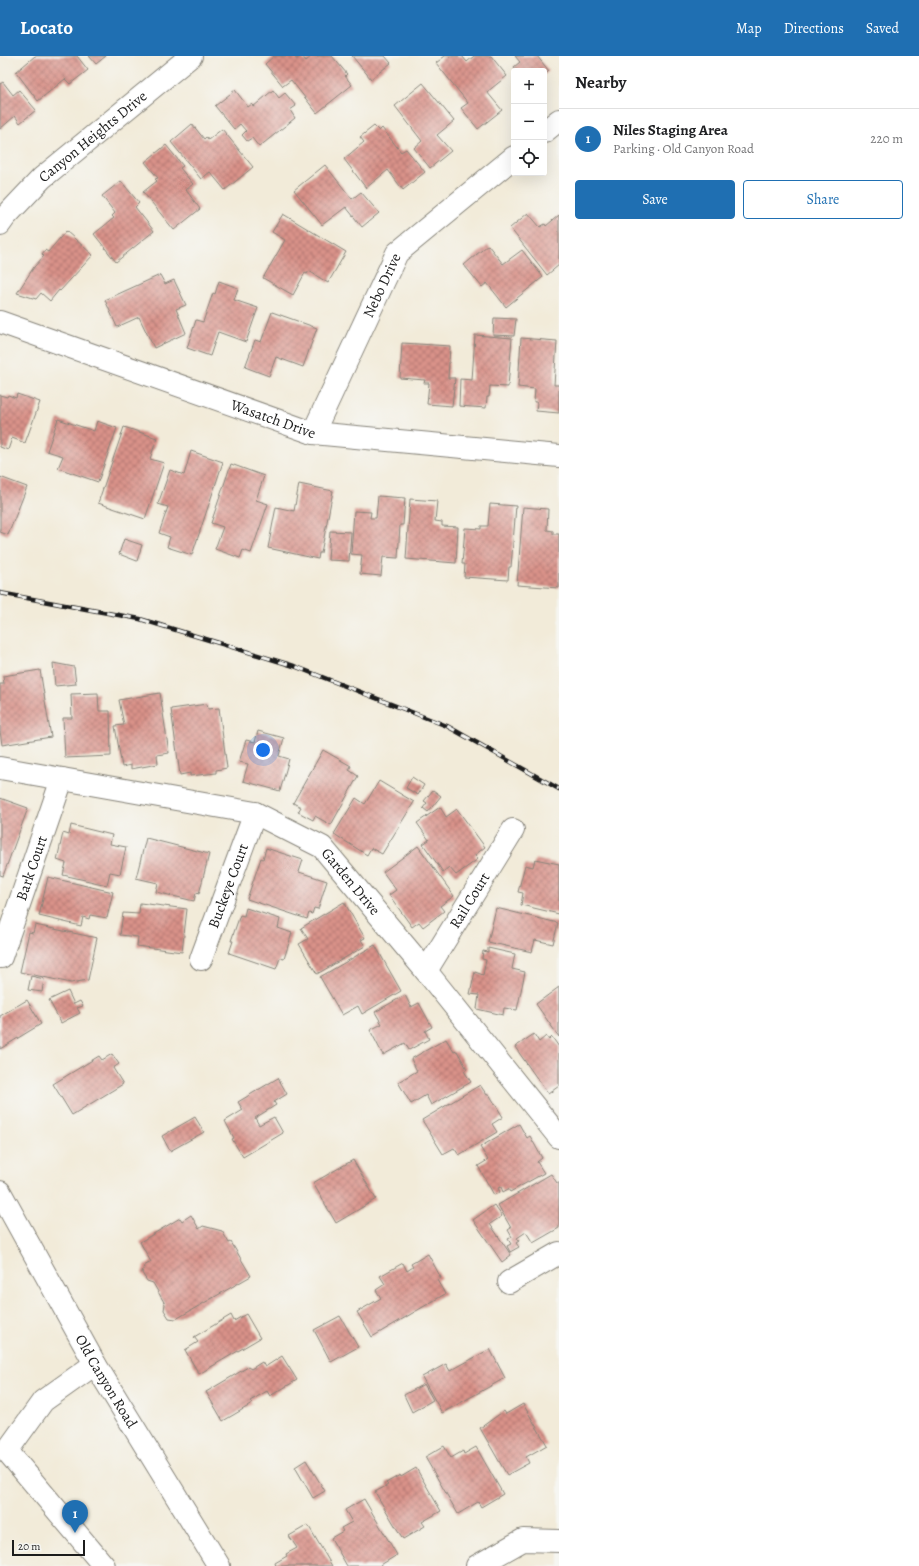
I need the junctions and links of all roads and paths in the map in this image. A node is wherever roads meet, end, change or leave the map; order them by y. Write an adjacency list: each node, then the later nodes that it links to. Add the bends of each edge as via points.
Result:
1 (191, 56): 5 (street, Canyon Heights Drive, via 42,178)
2 (559, 120): 3 (street)
3 (547, 130)
4 (511, 159): 7 (street, Nebo Drive, via 397,253)
5 (0, 224)
6 (0, 322): 7 (street, Wasatch Drive)
7 (313, 433): 8 (street, Wasatch Drive)
8 (559, 456)
9 (0, 768): 10 (street, Garden Drive)
10 (62, 780): 11 (street, Garden Drive); 13 (street, Bark Court)
11 (255, 813): 14 (street, Buckeye Court); 15 (street, Garden Drive, via 322,847)
12 (512, 830): 15 (street, Rail Court)
13 (1, 957)
14 (201, 959)
15 (426, 971): 16 (street, Garden Drive)
16 (559, 1136)
17 (0, 1192): 20 (street, Old Canyon Road)
18 (559, 1252): 19 (street)
19 (509, 1282)
20 (94, 1364): 22 (street, via 44,1401 7,1451); 23 (street, Old Canyon Road)
21 (559, 1541): 24 (street, via 523,1540)
22 (104, 1566)
23 (219, 1566)
24 (477, 1566)

